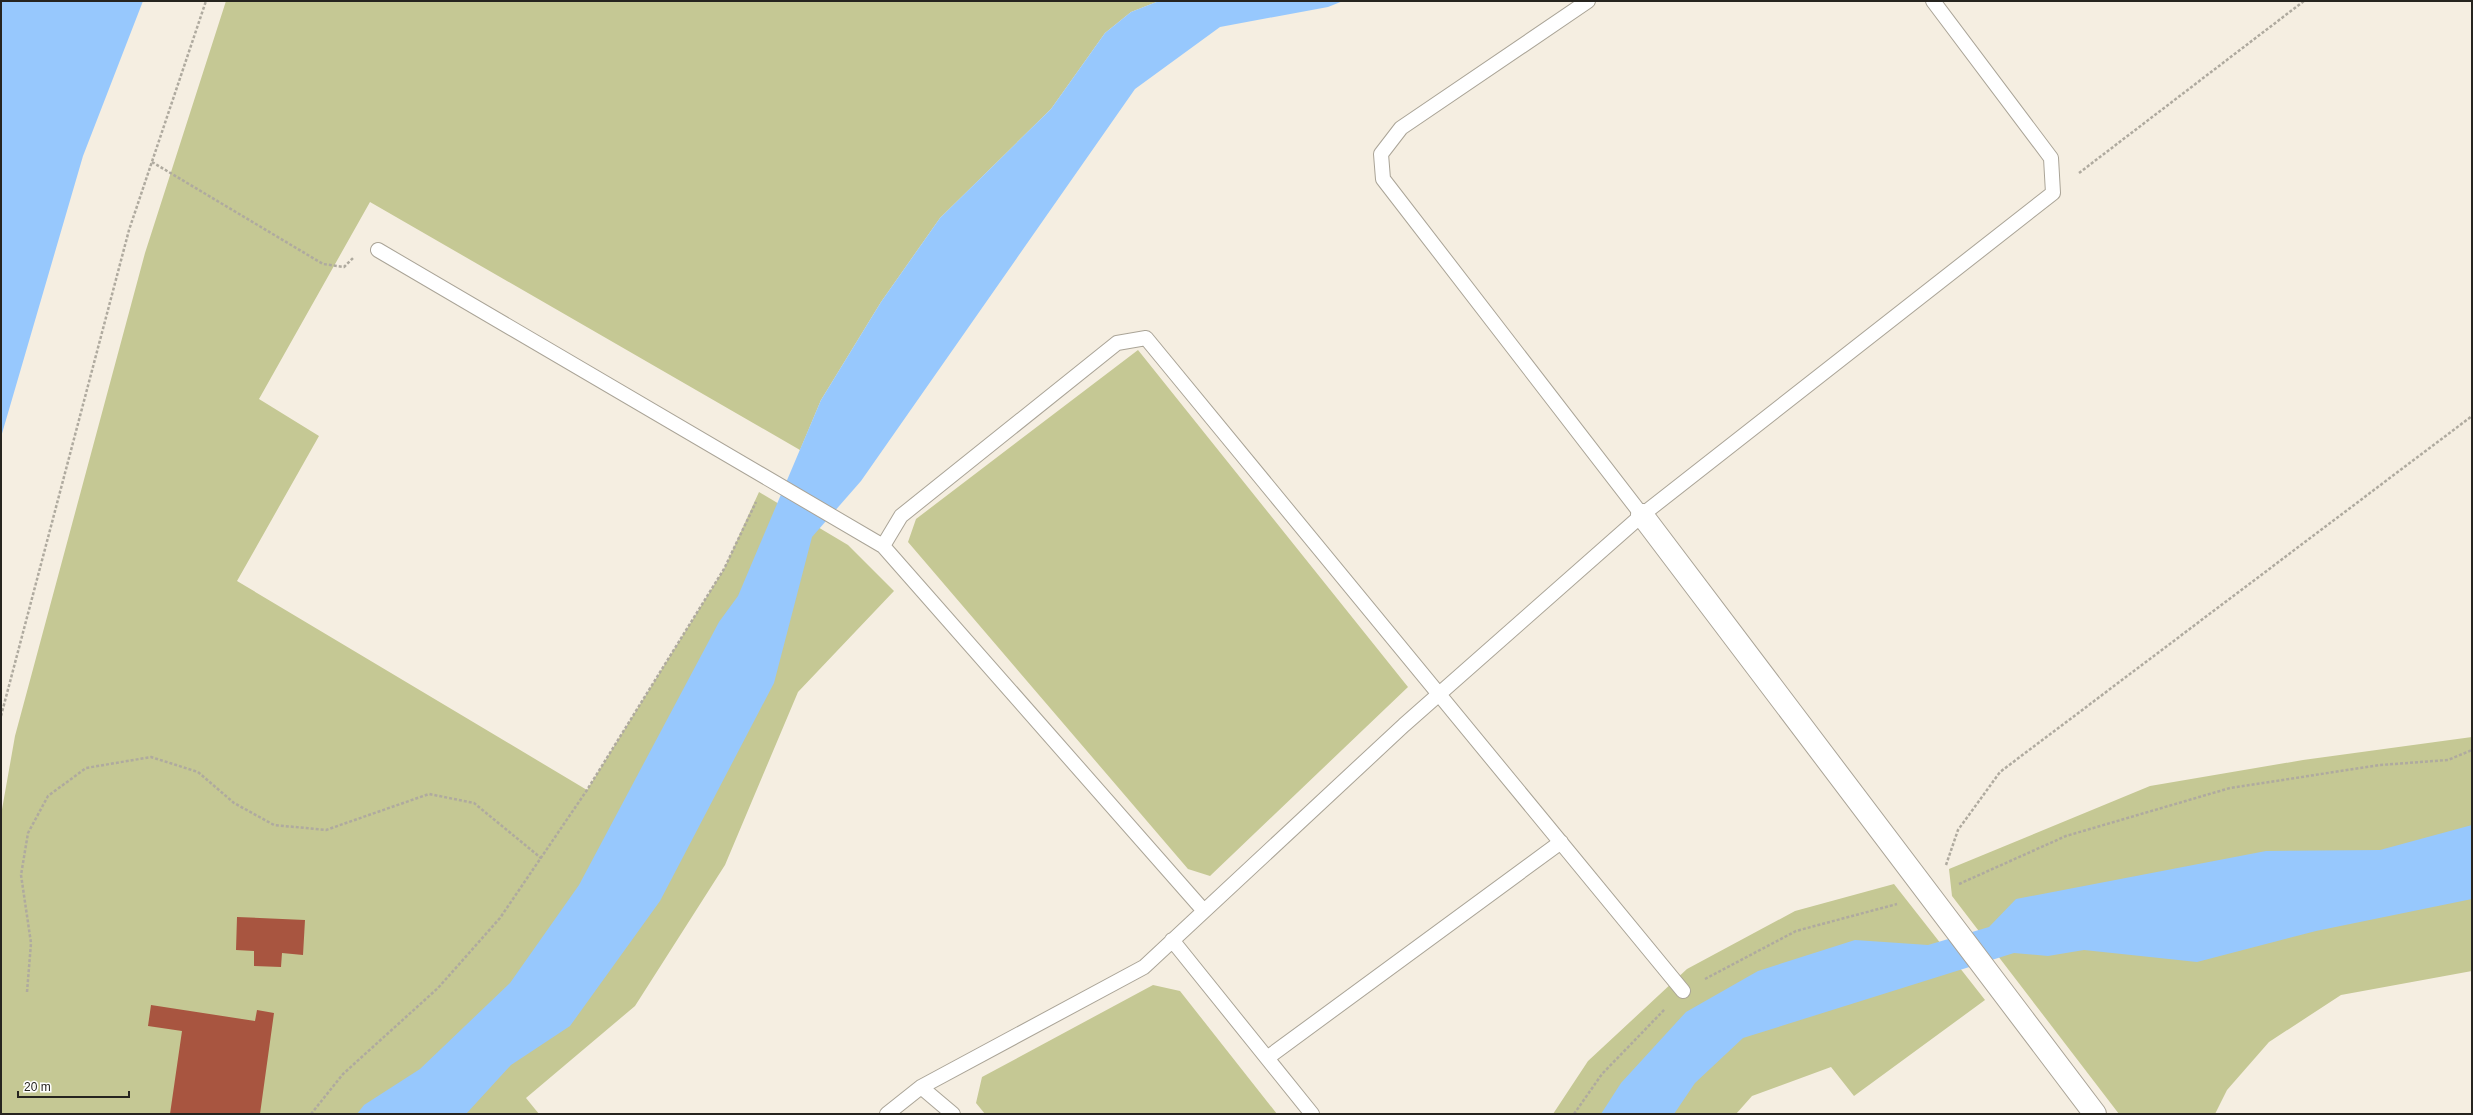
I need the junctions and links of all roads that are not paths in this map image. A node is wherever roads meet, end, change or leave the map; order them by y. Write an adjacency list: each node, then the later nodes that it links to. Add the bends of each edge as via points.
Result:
1 (1588, 1): 4 (lane, via 1401,128 1382,154 1383,179)
2 (1933, 1): 4 (lane, via 2051,158 2054,193)
3 (378, 250): 5 (lane)
4 (1642, 516): 6 (lane); 16 (street, via 1933,895)
5 (883, 546): 6 (lane, via 901,516 1117,343 1146,338); 8 (lane)
6 (1439, 693): 7 (lane); 8 (lane)
7 (1561, 842): 10 (lane); 11 (lane)
8 (1204, 911): 9 (lane)
9 (1172, 940): 11 (lane); 12 (lane, via 1144,967)
10 (1683, 991)
11 (1267, 1058): 15 (lane)
12 (921, 1087): 13 (lane); 14 (lane)
13 (887, 1114)
14 (953, 1114)
15 (1312, 1114)
16 (2095, 1114)

